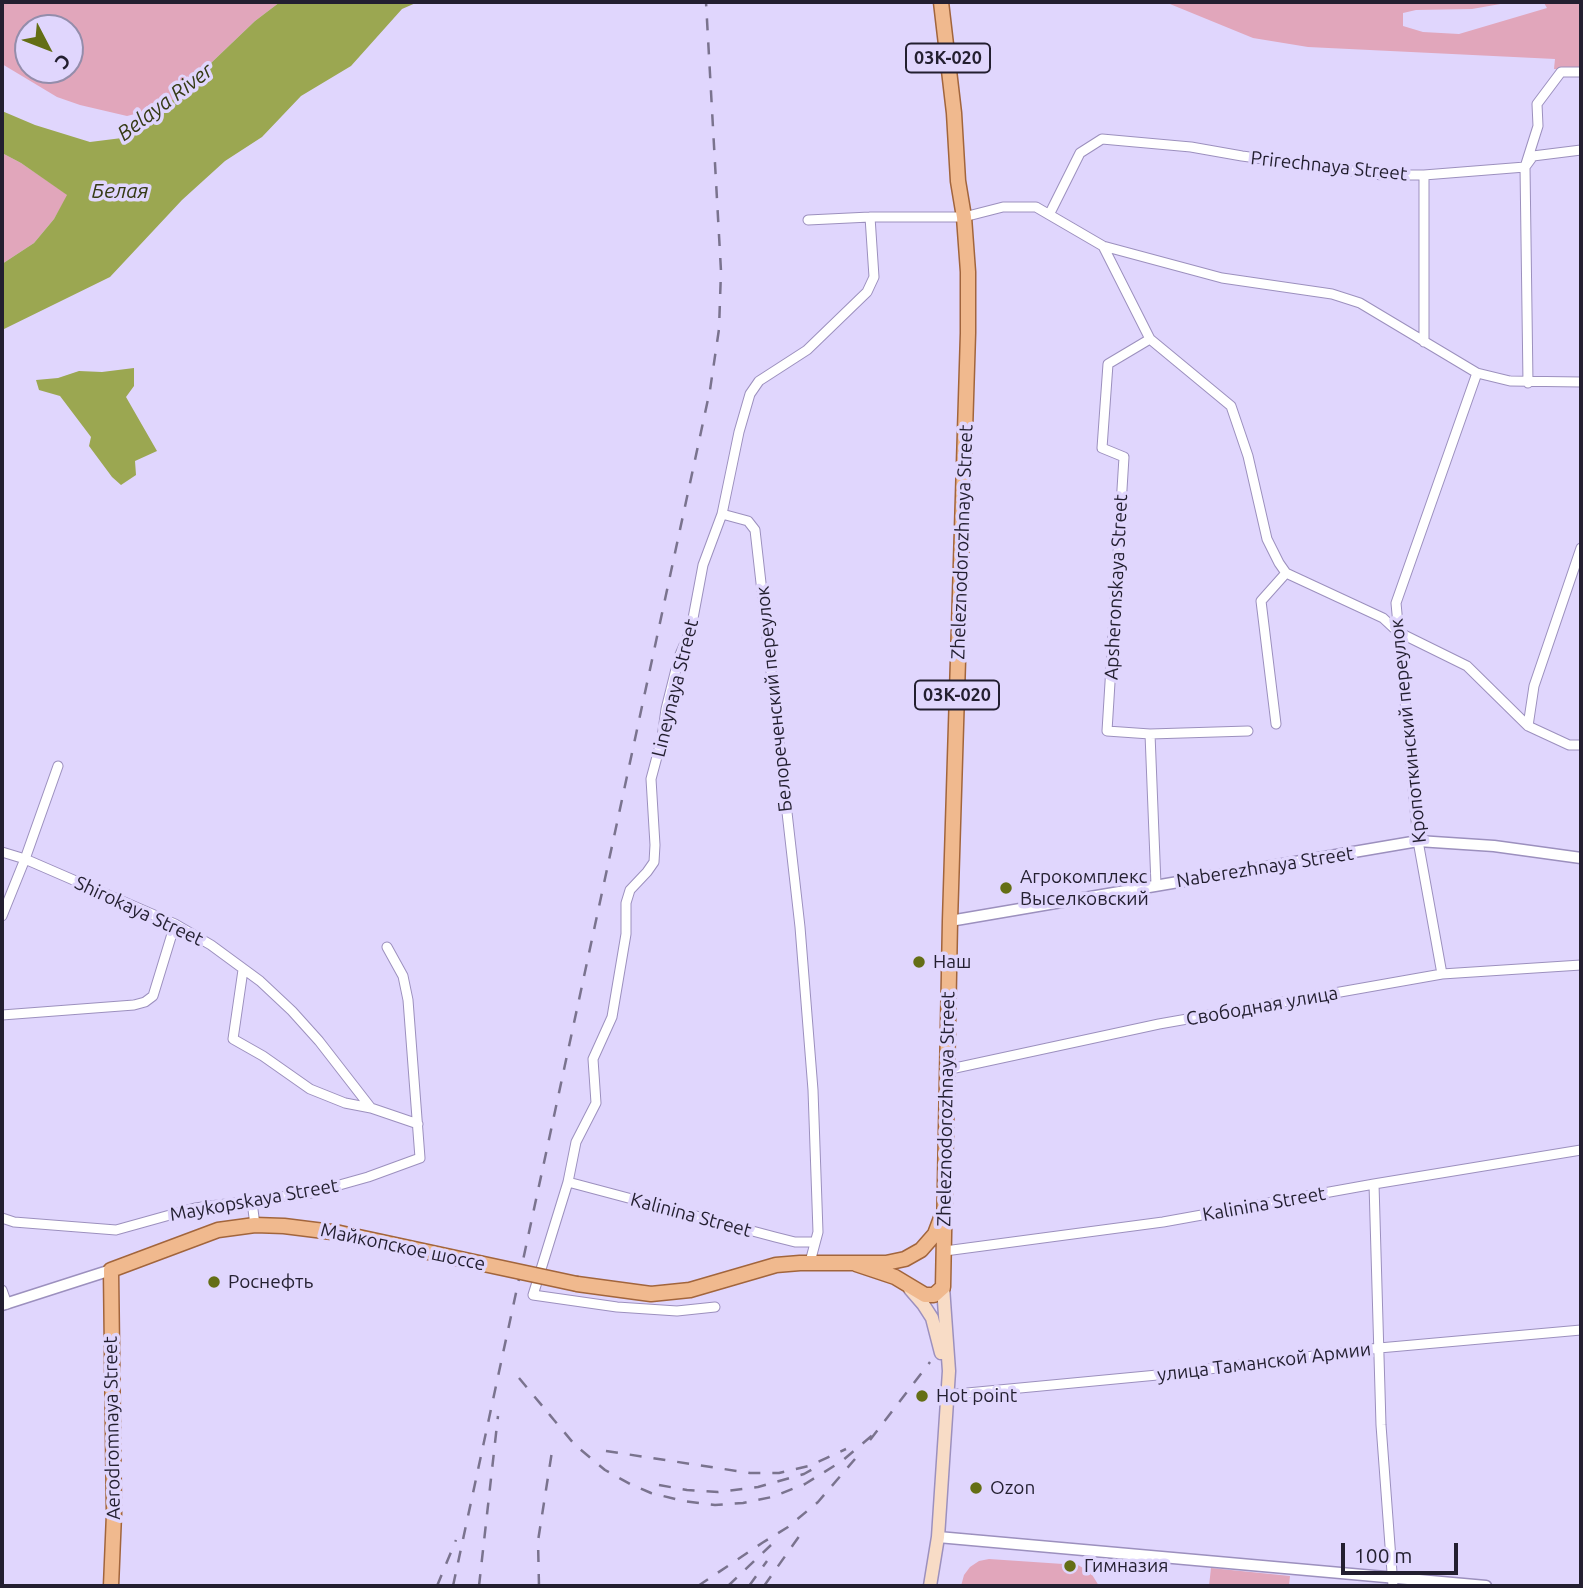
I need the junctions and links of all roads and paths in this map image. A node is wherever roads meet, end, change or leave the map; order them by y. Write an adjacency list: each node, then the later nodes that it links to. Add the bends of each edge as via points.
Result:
1 (941, 2): 8 (main road, Zheleznodorozhnaya Street / 03К-020)
2 (1581, 72): 4 (street, via 1561,72 1537,104 1538,126)
3 (1581, 150): 4 (street, via 1533,156)
4 (1527, 162): 5 (street, Prirechnaya Street); 15 (street)
5 (1424, 175): 6 (street, Prirechnaya Street, via 1382,175 1102,139 1080,153); 12 (street)
6 (1050, 213): 8 (street, via 1036,207 1003,207); 10 (street)
7 (870, 217): 8 (street); 9 (street); 16 (street, via 874,278 854,306 807,350 759,381 750,394)
8 (964, 217): 32 (main road, Zheleznodorozhnaya Street / 03К-020, via 968,333)
9 (808, 220)
10 (1103, 246): 11 (street); 12 (street, via 1222,278 1332,294 1360,303)
11 (1150, 339): 18 (street, via 1231,406 1267,539); 23 (street, Apsheronskaya Street, via 1108,365 1102,447 1124,457 1107,732)
12 (1424, 342): 13 (street)
13 (1477, 373): 15 (street); 19 (street, Кропоткинский переулок, via 1396,603)
14 (1581, 382): 15 (street)
15 (1528, 383)
16 (722, 514): 43 (street, Lineynaya Street, via 703,565 651,779 654,862 630,890 626,903 626,934 612,1017 593,1059 596,1103 576,1142); 49 (street, Белореченский переулок, via 748,521 755,530 801,941 813,1090 818,1232)
17 (1581, 548): 21 (street, via 1534,686)
18 (1286, 573): 19 (street, via 1383,618); 20 (street, via 1261,601)
19 (1398, 632): 21 (street, via 1467,666); 26 (street, Кропоткинский переулок)
20 (1276, 724)
21 (1528, 726): 24 (street, via 1569,745)
22 (1248, 731): 23 (street, Apsheronskaya Street)
23 (1150, 734): 30 (street)
24 (1581, 745)
25 (58, 765): 28 (street)
26 (1418, 841): 29 (street, Naberezhnaya Street); 30 (street, Naberezhnaya Street); 37 (street, Кропоткинский переулок)
27 (2, 852): 28 (street, Shirokaya Street)
28 (25, 859): 31 (street); 33 (street, Shirokaya Street)
29 (1581, 859)
30 (1156, 885): 32 (street, Naberezhnaya Street)
31 (2, 916)
32 (950, 921): 39 (main road, Zheleznodorozhnaya Street / 03К-020)
33 (175, 924): 36 (street, Shirokaya Street); 38 (street, via 153,996 145,1002)
34 (387, 947): 41 (street, via 403,976 408,1000)
35 (1581, 965): 37 (street, Свободная улица)
36 (243, 970): 40 (street, Shirokaya Street, via 292,1011); 40 (street, via 233,1039 310,1089)
37 (1442, 974): 39 (street, Свободная улица, via 1159,1024)
38 (2, 1015)
39 (946, 1070): 46 (main road, Zheleznodorozhnaya Street / 03К-020)
40 (371, 1108): 41 (street)
41 (418, 1124): 45 (street, Maykopskaya Street, via 421,1158 311,1193)
42 (1581, 1150): 44 (street, Kalinina Street)
43 (568, 1182): 49 (street, Kalinina Street, via 775,1237); 59 (street, Lineynaya Street, via 533,1294 618,1307 677,1311)
44 (1374, 1184): 50 (street, Kalinina Street, via 1163,1222); 61 (street)
45 (253, 1202): 47 (street, Maykopskaya Street, via 195,1208 116,1230 14,1223); 48 (street)
46 (943, 1203): 50 (main road, Zheleznodorozhnaya Street / 03К-020); 52 (main road, via 937,1229 926,1245 910,1257)
47 (2, 1218)
48 (255, 1226): 51 (main road, Майкопское шоссе, bridge, via 340,1233 629,1293 690,1290 776,1265); 54 (main road, Майкопское шоссе, via 218,1230)
49 (814, 1242): 51 (street, Белореченский переулок)
50 (945, 1251): 56 (main road, Zheleznodorozhnaya Street / 03К-020)
51 (810, 1262): 53 (main road, Майкопское шоссе)
52 (886, 1263): 53 (main road); 56 (main road, via 904,1264 933,1256 940,1261)
53 (856, 1264): 55 (main road)
54 (111, 1270): 58 (street, Майкопское шоссе); 65 (main road, Aerodromnaya Street)
55 (902, 1281): 56 (main road, via 929,1295 937,1293); 62 (main road, via 932,1318)
56 (944, 1282): 62 (main road, Zheleznodorozhnaya Street)
57 (2, 1290): 58 (street)
58 (4, 1305)
59 (715, 1307)
60 (1581, 1330): 61 (street, улица Таманской Армии)
61 (1379, 1348): 62 (street, улица Таманской Армии, via 1168,1374); 64 (street)
62 (946, 1394): 63 (main road, Zheleznodorozhnaya Street)
63 (938, 1537): 64 (street); 66 (main road, Zheleznodorozhnaya Street)
64 (1393, 1582): 67 (street)
65 (111, 1586)
66 (930, 1586)
67 (1486, 1586)

